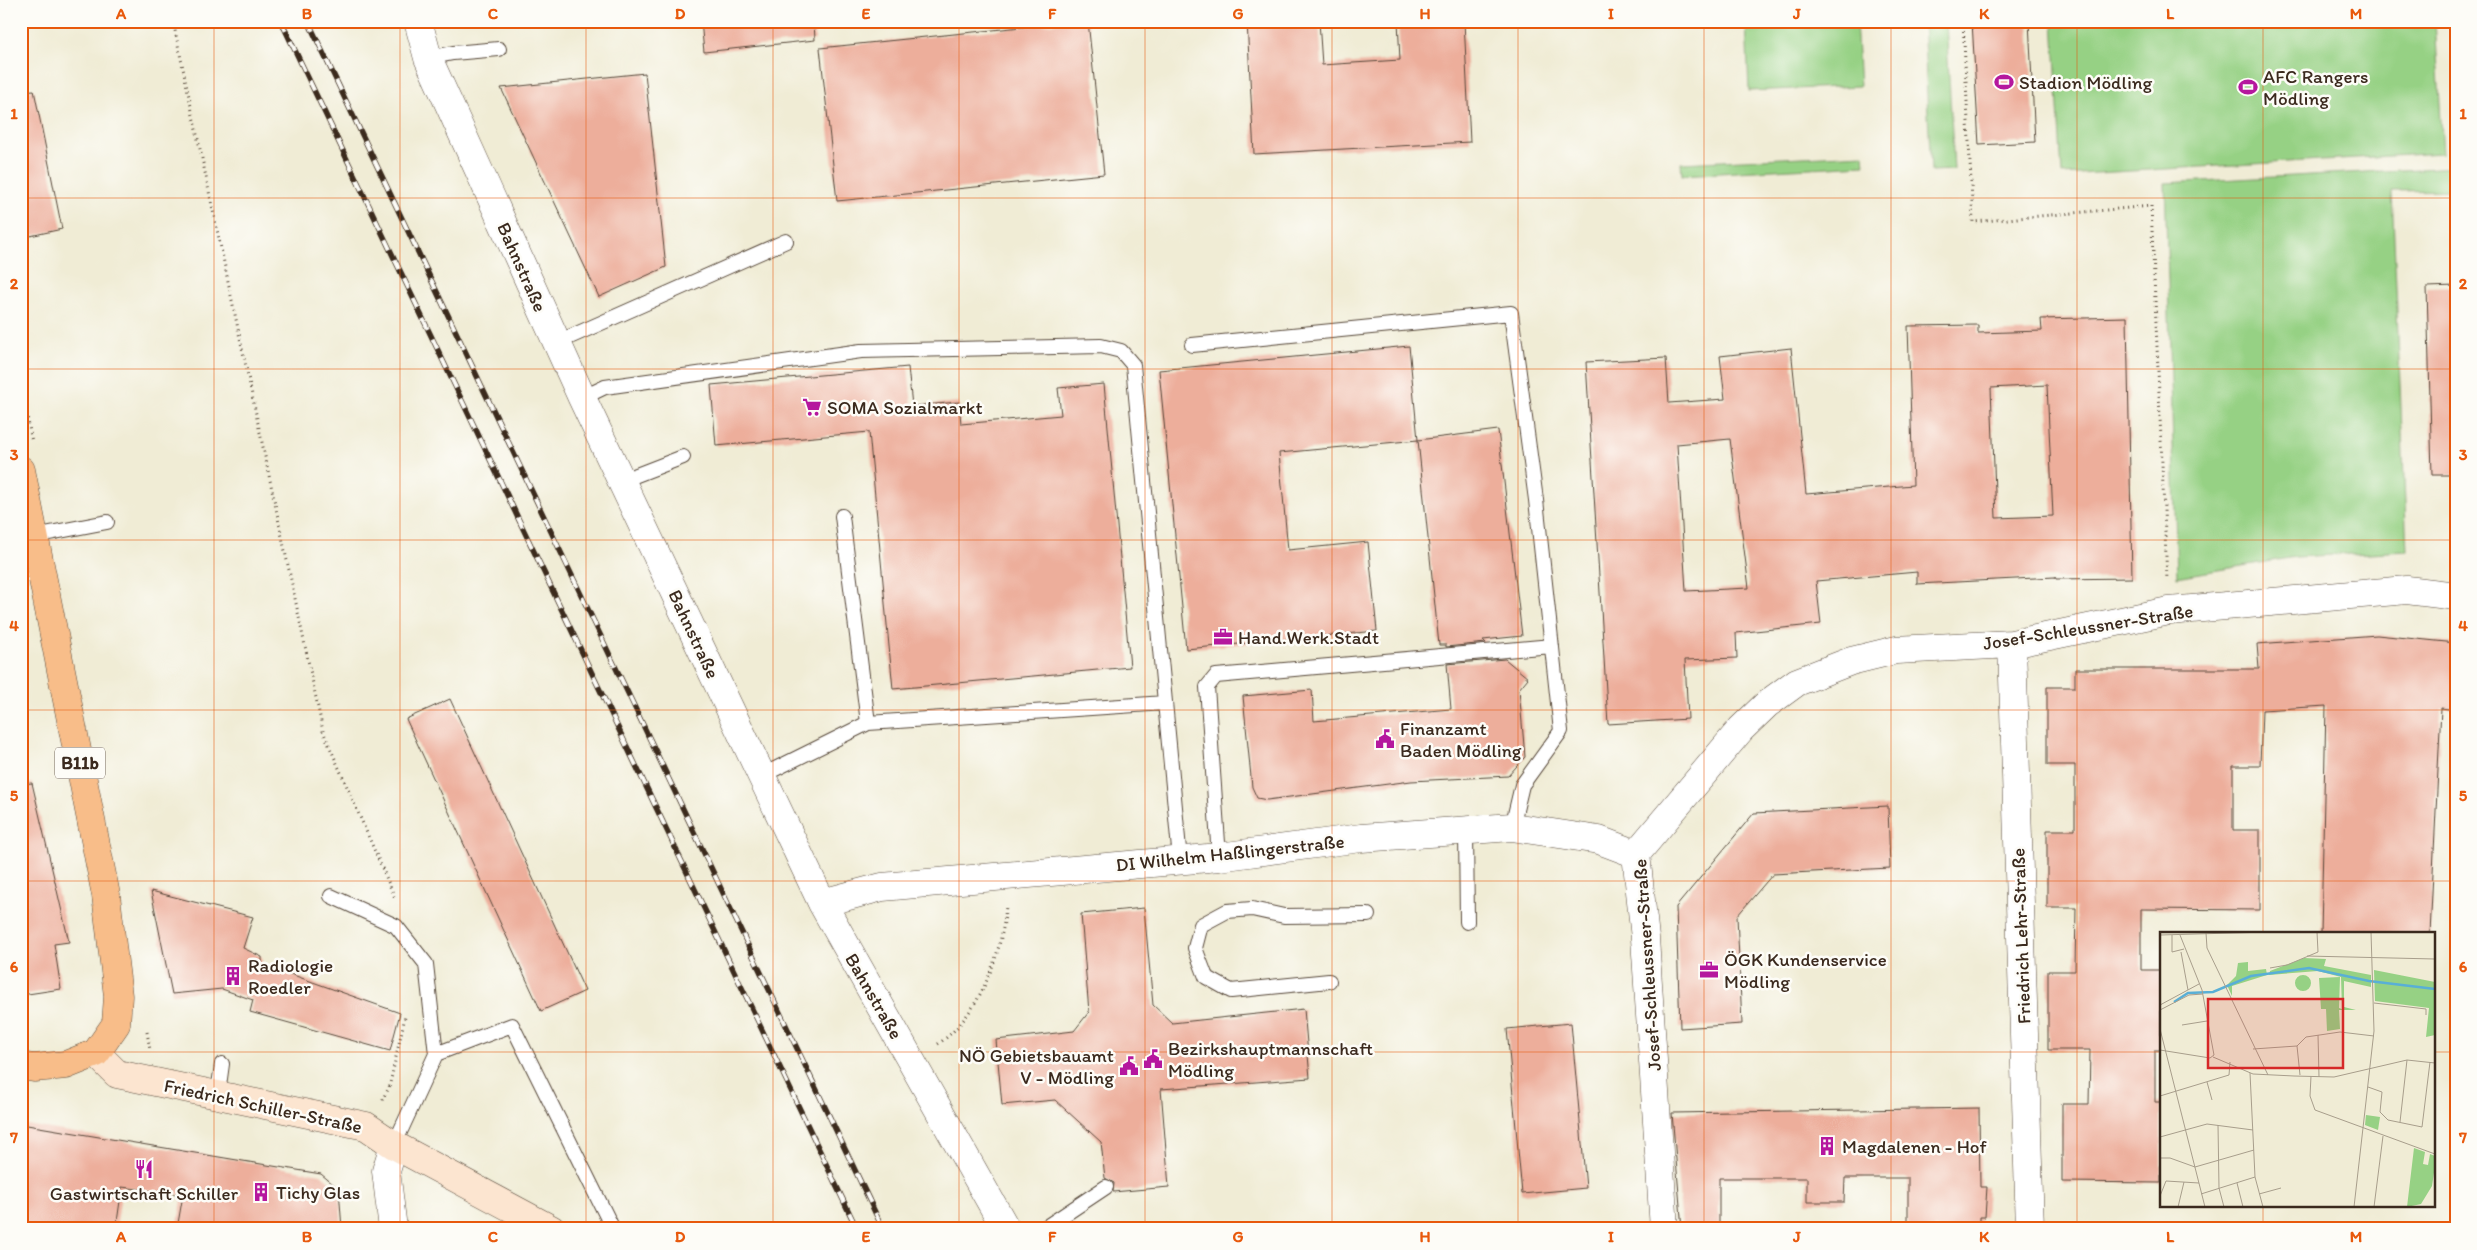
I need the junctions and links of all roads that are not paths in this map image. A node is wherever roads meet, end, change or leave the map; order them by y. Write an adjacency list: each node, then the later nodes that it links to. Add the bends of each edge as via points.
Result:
1 (418, 21): 3 (street, Bahnstraße)
2 (499, 49): 3 (lane)
3 (428, 58): 5 (street, Bahnstraße)
4 (786, 242): 5 (lane)
5 (556, 343): 7 (street, Bahnstraße)
6 (1192, 344): 16 (lane, via 1511,313)
7 (582, 398): 10 (street, Bahnstraße); 17 (lane, via 605,386 862,351 1101,346 1122,351 1133,365)
8 (683, 456): 10 (lane)
9 (21, 470): 13 (main road, B11b)
10 (621, 481): 19 (street, Bahnstraße)
11 (842, 516): 18 (lane)
12 (107, 522): 13 (lane)
13 (34, 536): 30 (main road, B11b, via 106,895 118,996 116,1024)
14 (2456, 596): 15 (street, Josef-Schleussner-Straße, via 2407,590 2169,611)
15 (2012, 644): 22 (street, Josef-Schleussner-Straße, via 1896,650 1851,661 1797,682 1741,729); 43 (street, Friedrich Lehr-Straße)
16 (1552, 646): 20 (lane, via 1561,731 1522,785); 23 (lane, via 1216,676 1207,687)
17 (1165, 703): 18 (lane); 24 (lane)
18 (868, 722): 19 (lane)
19 (761, 776): 26 (street, Bahnstraße)
20 (1512, 827): 21 (street, DI Wilhelm Haßlingerstraße); 22 (street, DI Wilhelm Haßlingerstraße, via 1599,840)
21 (1466, 830): 23 (street, DI Wilhelm Haßlingerstraße, via 1361,838); 28 (lane)
22 (1636, 854): 42 (street, Josef-Schleussner-Straße, via 1645,938)
23 (1219, 857): 24 (street, DI Wilhelm Haßlingerstraße)
24 (1180, 860): 26 (street, DI Wilhelm Haßlingerstraße, via 882,887)
25 (331, 896): 31 (lane, via 396,926 426,964)
26 (822, 904): 40 (street, Bahnstraße)
27 (1368, 915): 29 (lane, via 1284,916 1252,909 1227,911 1201,925 1195,948 1206,977 1232,991)
28 (1467, 922)
29 (1329, 981)
30 (96, 1053): 33 (main road, via 66,1065); 34 (street, Friedrich Schiller-Straße, via 117,1074)
31 (436, 1054): 35 (lane); 39 (lane, via 512,1025)
32 (222, 1064): 34 (lane)
33 (21, 1066)
34 (218, 1093): 35 (street, Friedrich Schiller-Straße, via 366,1126)
35 (394, 1145): 37 (street, via 386,1171); 38 (street, Friedrich Schiller-Straße)
36 (1106, 1187): 41 (lane)
37 (393, 1229)
38 (551, 1229)
39 (613, 1229)
40 (1006, 1229)
41 (1043, 1229)
42 (1664, 1229)
43 (2030, 1229)

